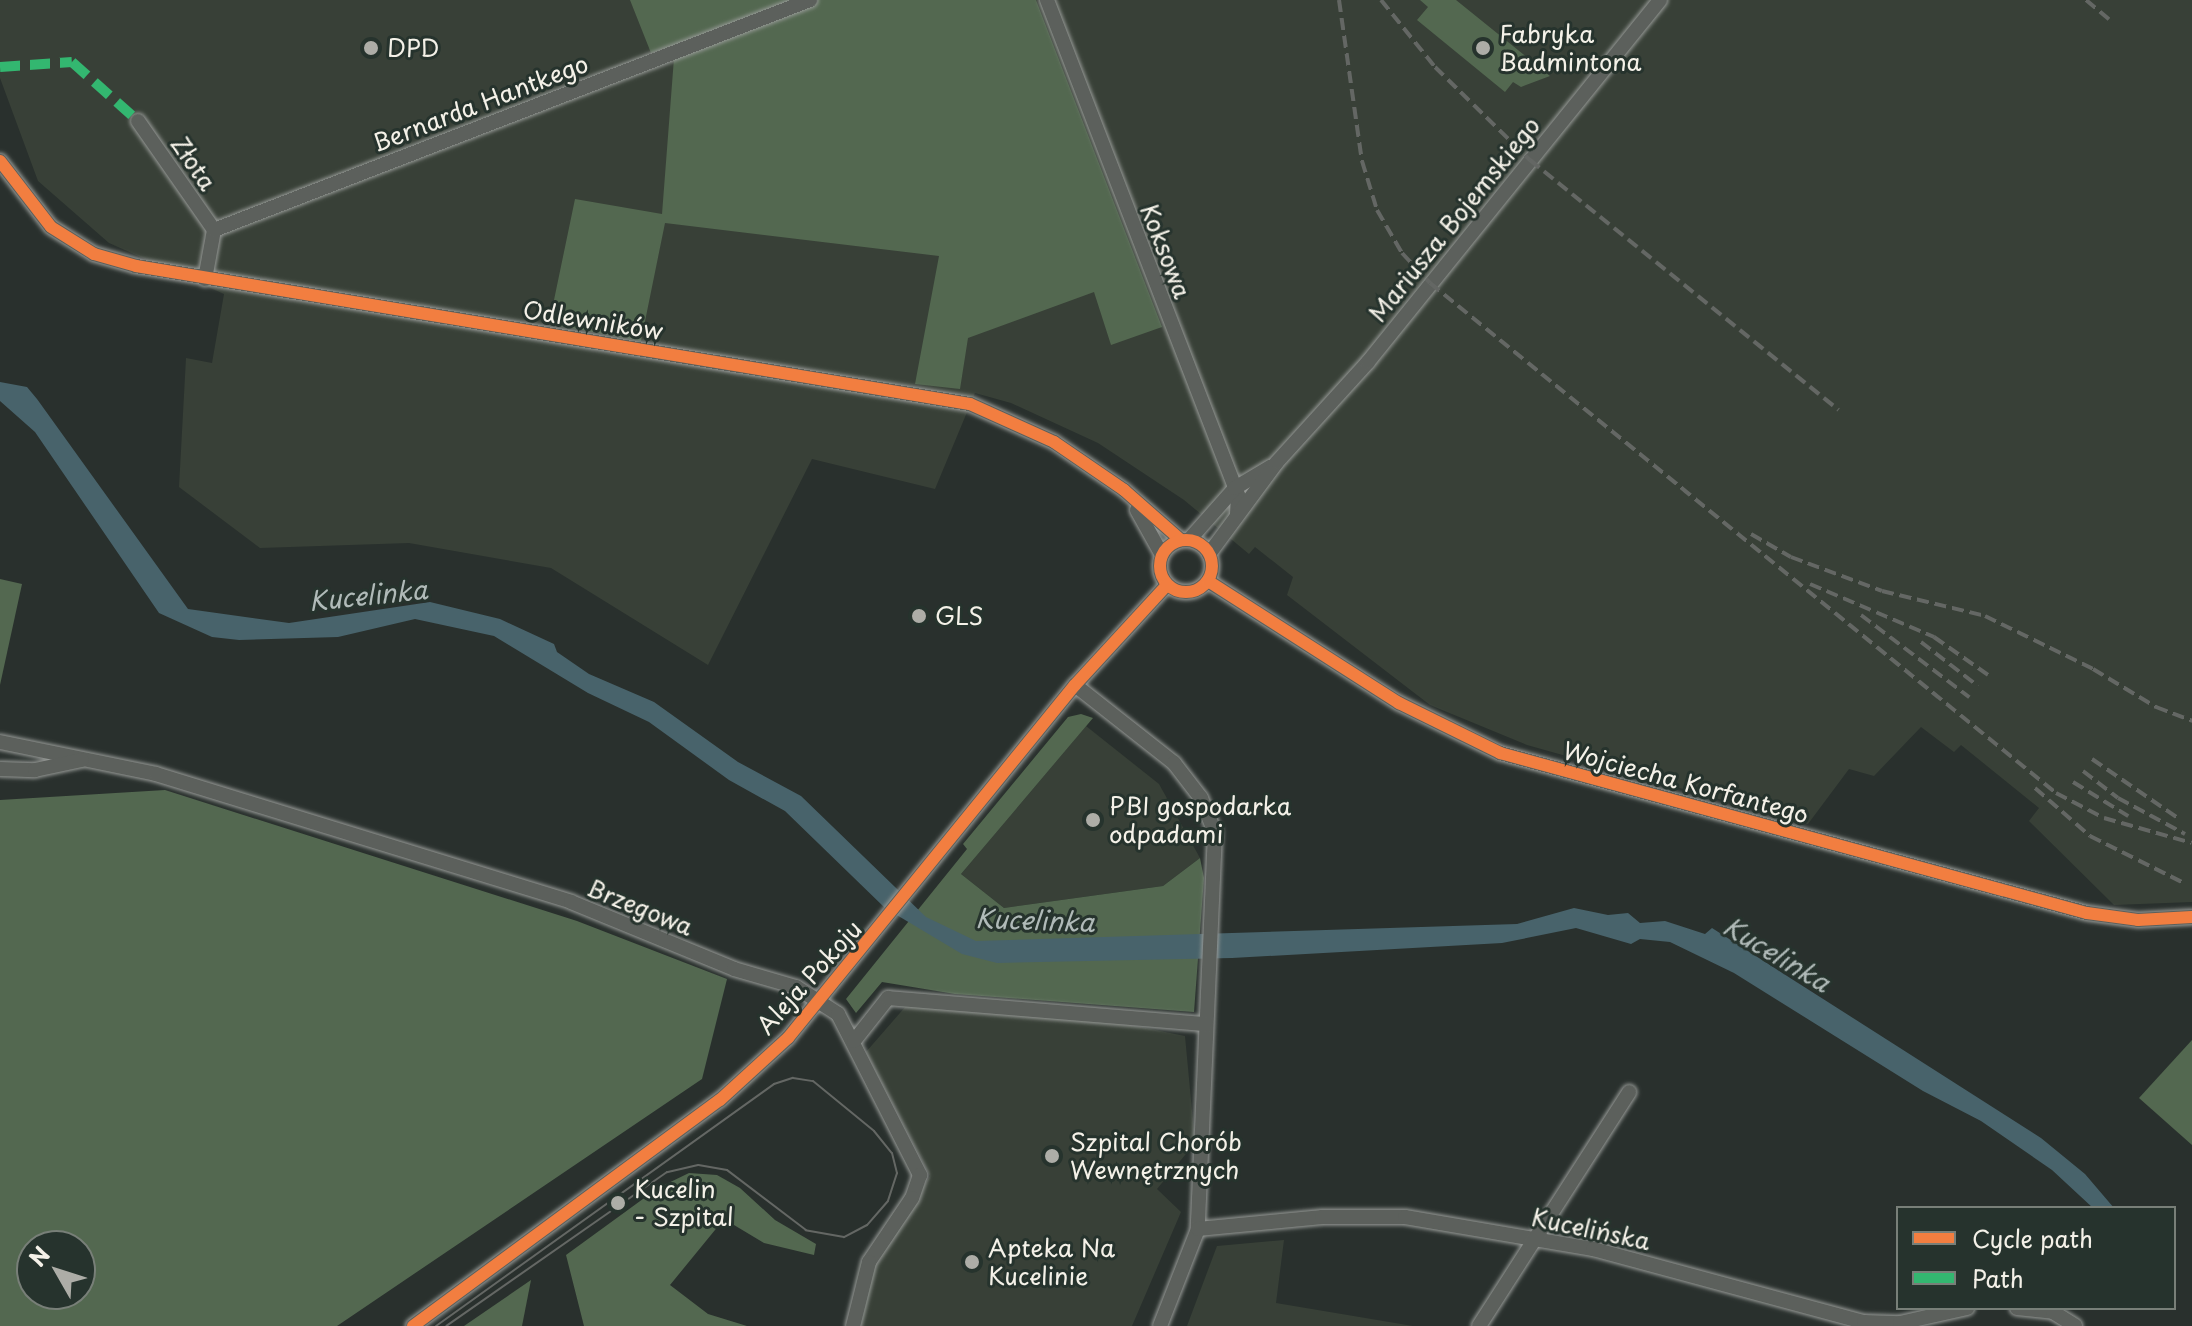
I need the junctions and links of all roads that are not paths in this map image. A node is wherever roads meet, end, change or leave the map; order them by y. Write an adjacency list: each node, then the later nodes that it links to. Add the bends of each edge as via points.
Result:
1 (810, 0): 6 (street, Bernarda Hantkego)
2 (1047, 0): 9 (street, Koksowa)
3 (1660, 0): 8 (street, Mariusza Bojemskiego, via 1368,362)
4 (138, 121): 6 (street, Złota)
5 (0, 161): 7 (street, Odlewników, via 51,227 84,248 136,266)
6 (214, 230): 7 (street)
7 (205, 279): 10 (street, Odlewników, via 970,404 1054,442)
8 (1277, 462): 9 (street, Mariusza Bojemskiego); 11 (street, Mariusza Bojemskiego)
9 (1235, 488): 11 (street, Koksowa); 12 (street, Mariusza Bojemskiego)
10 (1124, 490): 12 (street, Odlewników); 14 (street, Odlewników)
11 (1236, 518): 13 (street, Mariusza Bojemskiego)
12 (1185, 540): 13 (street); 14 (street)
13 (1209, 554): 15 (street)
14 (1162, 555): 16 (street, via 1159,571)
15 (1208, 581): 16 (street, via 1190,592); 21 (street, Wojciecha Korfantego, via 1410,710 1500,753 2087,913 2138,920)
16 (1167, 585): 17 (street, Aleja Pokoju)
17 (1075, 685): 22 (street, Aleja Pokoju); 23 (street, via 1174,763 1201,798 1215,832)
18 (0, 742): 19 (street, Brzegowa)
19 (83, 759): 20 (street, Brzegowa, via 35,770); 22 (street, Brzegowa, via 156,774 571,902 734,969 796,987)
20 (0, 769)
21 (2192, 917)
22 (820, 1004): 24 (street, Brzegowa, via 838,1014); 30 (street, Aleja Pokoju, via 720,1100)
23 (1206, 1024): 24 (street, via 888,998); 26 (street)
24 (854, 1041): 31 (street, Brzegowa, via 920,1175 912,1198 869,1262)
25 (1629, 1092): 27 (street)
26 (1198, 1229): 27 (street, Kucelińska, via 1322,1217 1405,1217); 32 (street)
27 (1534, 1239): 28 (street, Kucelińska, via 1593,1249 1864,1322 1900,1323); 33 (street)
28 (1958, 1310)
29 (2035, 1310): 34 (street, via 2053,1312)
30 (413, 1326)
31 (853, 1326)
32 (1160, 1326)
33 (1479, 1326)
34 (2075, 1326)

